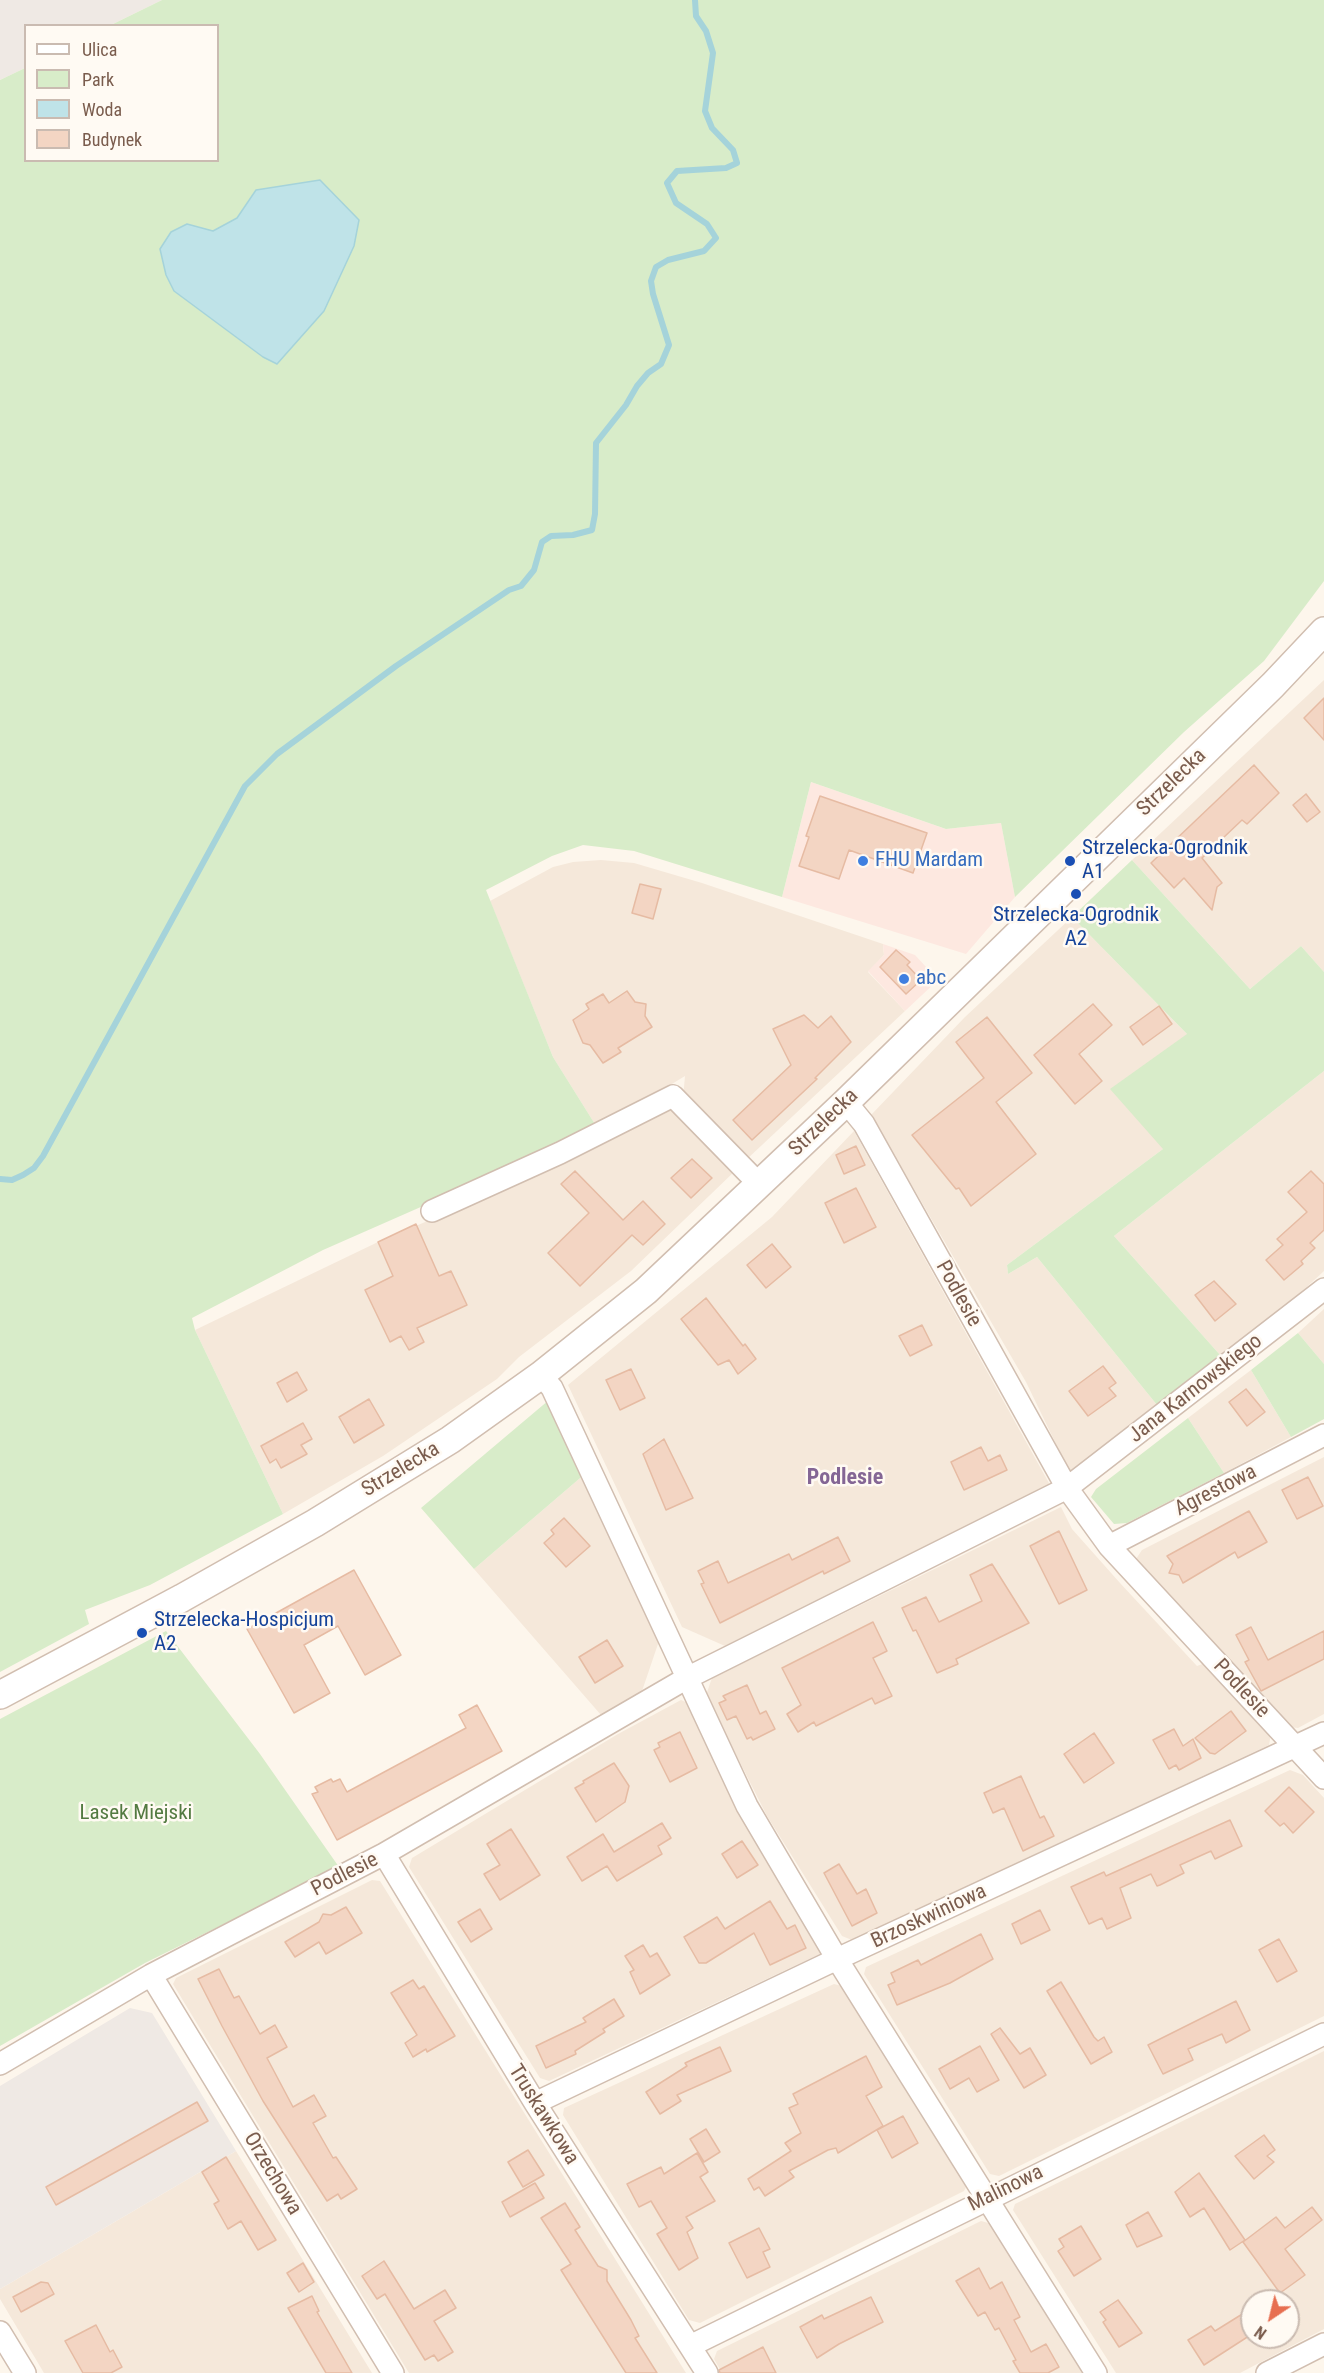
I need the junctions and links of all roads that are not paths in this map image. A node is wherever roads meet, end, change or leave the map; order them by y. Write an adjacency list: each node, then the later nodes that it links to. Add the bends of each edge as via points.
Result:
1 (1324, 631): 2 (street, Strzelecka)
2 (846, 1102): 3 (street, Strzelecka); 8 (street, Podlesie, via 864,1125)
3 (759, 1184): 4 (street, via 672,1096 560,1154); 6 (street, Strzelecka, via 645,1291)
4 (432, 1211)
5 (1324, 1289): 8 (street, Jana Karnowskiego)
6 (541, 1375): 10 (street, via 552,1388); 11 (street, Strzelecka, via 450,1440 315,1523)
7 (1324, 1435): 9 (street, Agrestowa)
8 (1067, 1488): 9 (street, Podlesie); 10 (street, Podlesie)
9 (1109, 1546): 13 (street, Podlesie)
10 (687, 1678): 15 (street, Podlesie); 16 (street, via 747,1806)
11 (0, 1695)
12 (1324, 1733): 13 (street, Brzoskwiniowa)
13 (1295, 1749): 14 (street, Podlesie); 16 (street, Brzoskwiniowa)
14 (1324, 1778)
15 (384, 1854): 17 (street, Podlesie); 20 (street, Truskawkowa)
16 (837, 1959): 20 (street, Brzoskwiniowa); 21 (street)
17 (151, 1975): 19 (street, Podlesie); 26 (street, Orzechowa)
18 (1324, 2034): 21 (street, Malinowa)
19 (0, 2064)
20 (535, 2103): 24 (street, Truskawkowa)
21 (988, 2198): 24 (street, Malinowa); 28 (street)
22 (0, 2332): 25 (street)
23 (1324, 2344): 29 (street)
24 (690, 2346): 27 (street, Truskawkowa)
25 (25, 2373)
26 (393, 2373)
27 (707, 2373)
28 (1096, 2373)
29 (1267, 2373)

